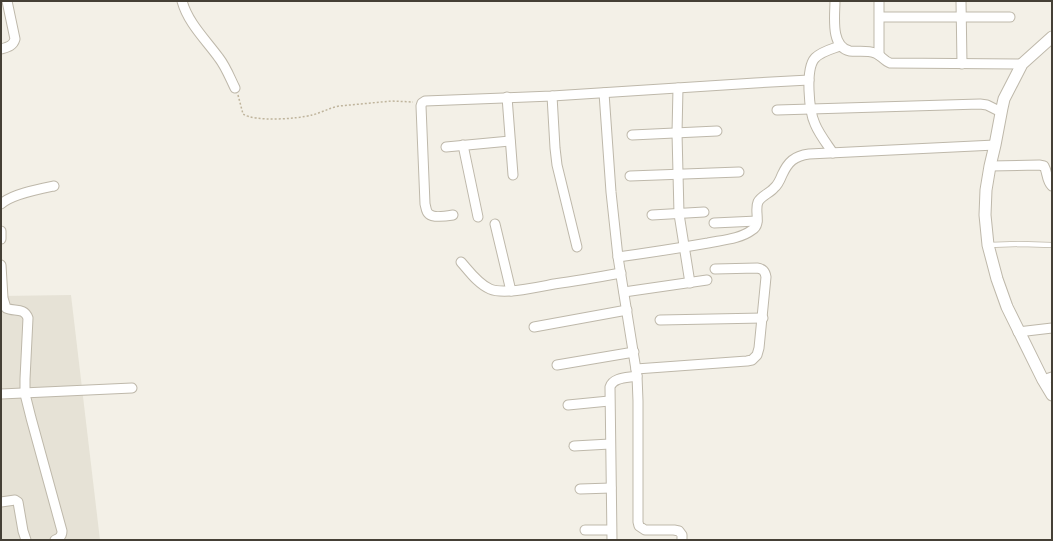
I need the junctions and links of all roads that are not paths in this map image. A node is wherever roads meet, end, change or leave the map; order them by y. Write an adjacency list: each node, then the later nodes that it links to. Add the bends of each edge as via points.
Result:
1 (7, 1): 11 (street, via 15,39 9,47)
2 (182, 1): 16 (street, via 188,16 224,65)
3 (835, 1): 10 (street, via 836,38)
4 (879, 1): 7 (street)
5 (961, 1): 6 (street)
6 (961, 16): 7 (street); 8 (street); 13 (street)
7 (880, 17): 12 (street)
8 (1010, 17)
9 (1052, 37): 14 (street)
10 (840, 46): 12 (street, via 849,51); 15 (street, via 827,50 815,58)
11 (1, 49)
12 (879, 55): 13 (street, via 890,63)
13 (962, 64): 14 (street)
14 (1022, 64): 21 (street)
15 (809, 80): 17 (street); 22 (street)
16 (235, 88)
17 (678, 88): 18 (street); 25 (street)
18 (604, 93): 19 (street); 54 (street)
19 (552, 96): 20 (street); 52 (street, via 557,165)
20 (507, 97): 27 (street); 42 (street, via 422,103 426,211 433,216)
21 (1003, 106): 22 (street, via 980,104); 29 (street)
22 (811, 109): 23 (street); 31 (street, via 816,126)
23 (777, 110)
24 (717, 131): 25 (street)
25 (677, 133): 26 (street); 34 (street)
26 (632, 135)
27 (510, 141): 28 (street); 35 (street)
28 (463, 145): 30 (street); 44 (street)
29 (996, 146): 31 (street); 32 (street)
30 (446, 147)
31 (833, 153): 45 (street, via 802,155 792,160 775,188 758,202)
32 (990, 166): 38 (street, via 1044,166 1048,182); 50 (street, via 985,215)
33 (739, 172): 34 (street)
34 (678, 174): 36 (street); 41 (street)
35 (513, 175)
36 (630, 176)
37 (54, 186): 39 (street, via 23,194)
38 (1052, 186)
39 (1, 204)
40 (704, 212): 41 (street)
41 (679, 214): 43 (street); 53 (street)
42 (453, 215)
43 (652, 215)
44 (478, 217)
45 (757, 221): 46 (street); 53 (street, via 753,230 741,236)
46 (714, 223)
47 (495, 224): 61 (street)
48 (1, 231): 49 (street)
49 (1, 240)
50 (988, 245): 51 (lane); 68 (street, via 997,280)
51 (1052, 245)
52 (577, 247)
53 (684, 247): 54 (street); 60 (street)
54 (618, 257): 58 (street)
55 (461, 262): 61 (street, via 489,289)
56 (1, 265): 75 (street, via 2,298 6,308 24,312 28,318)
57 (715, 268): 64 (street, via 757,268 766,272)
58 (621, 274): 61 (street); 62 (street)
59 (706, 280): 60 (street)
60 (690, 283): 62 (street)
61 (511, 291)
62 (624, 292): 63 (street)
63 (627, 310): 66 (street); 69 (street)
64 (763, 318): 65 (street); 71 (street, via 759,348 752,360)
65 (660, 320)
66 (534, 327)
67 (1052, 328): 68 (street)
68 (1018, 332): 72 (street)
69 (634, 352): 70 (street); 71 (street)
70 (557, 365)
71 (636, 373): 77 (street, via 611,383); 89 (street, via 639,526 645,530 679,531)
72 (1048, 379): 76 (street)
73 (132, 388): 75 (street)
74 (1, 394): 75 (street)
75 (25, 394): 87 (street, via 62,531 62,535)
76 (1052, 395)
77 (609, 401): 78 (street); 79 (street)
78 (568, 405)
79 (610, 444): 80 (street); 81 (street)
80 (574, 446)
81 (611, 488): 82 (street); 85 (street)
82 (580, 489)
83 (1, 502): 86 (street, via 18,502)
84 (585, 530): 85 (street)
85 (611, 530): 88 (street)
86 (26, 540)
87 (55, 540)
88 (612, 540)
89 (682, 540)

